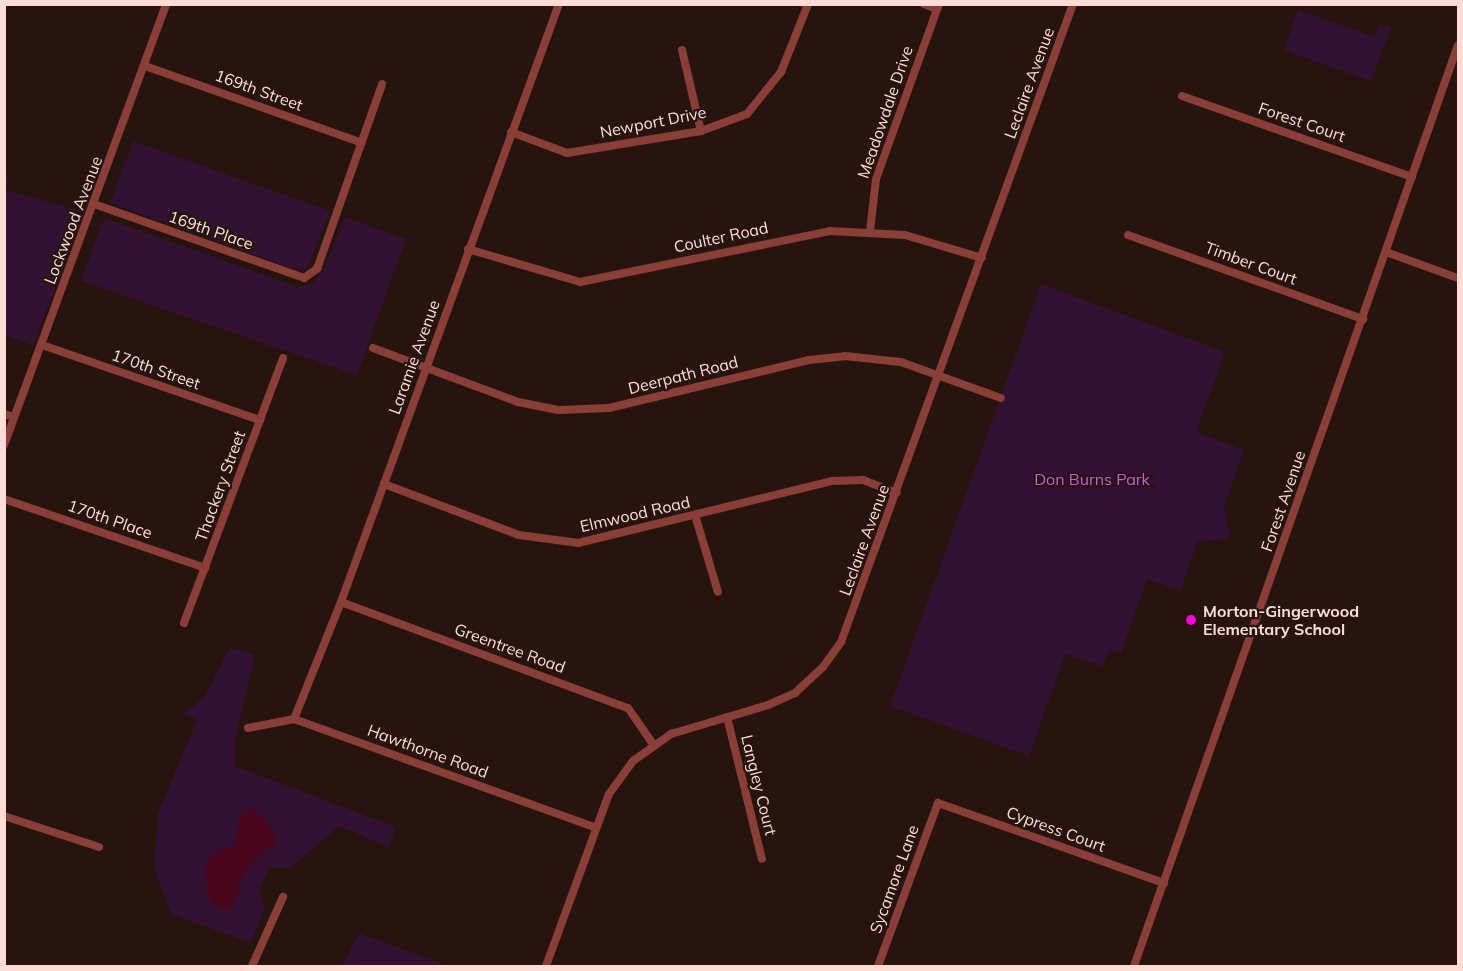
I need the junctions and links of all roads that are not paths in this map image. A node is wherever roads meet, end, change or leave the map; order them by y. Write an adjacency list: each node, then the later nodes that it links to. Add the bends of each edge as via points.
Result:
1 (166, 4): 9 (street, Lockwood Avenue)
2 (559, 4): 13 (street, Laramie Avenue)
3 (808, 4): 12 (street, Newport Drive, via 774,85 747,114)
4 (924, 4): 6 (street)
5 (1073, 4): 21 (street, Leclaire Avenue)
6 (938, 7): 17 (street, Meadowdale Drive, via 876,179)
7 (1458, 45): 15 (street, Forest Avenue)
8 (682, 50): 12 (street)
9 (145, 66): 14 (street, 169th Street); 16 (street, Lockwood Avenue)
10 (382, 84): 14 (street)
11 (1182, 96): 15 (street, Forest Court)
12 (701, 131): 13 (street, Newport Drive, via 567,153)
13 (511, 132): 19 (street, Laramie Avenue)
14 (362, 143): 16 (street, 169th Place, via 317,269 304,278)
15 (1412, 177): 20 (street, Forest Avenue)
16 (94, 204): 24 (street, Lockwood Avenue)
17 (870, 231): 19 (street, Coulter Road, via 810,233 580,282); 21 (street, Coulter Road, via 926,240)
18 (1128, 235): 23 (street, Timber Court)
19 (468, 249): 27 (street, Laramie Avenue)
20 (1386, 252): 22 (street); 23 (street, Forest Avenue)
21 (982, 258): 28 (street, Leclaire Avenue)
22 (1458, 278)
23 (1363, 319): 51 (street, Forest Avenue)
24 (42, 345): 31 (street, Lockwood Avenue); 32 (street, 170th Street)
25 (373, 348): 27 (street, Deerpath Road)
26 (283, 358): 32 (street, Thackery Street)
27 (427, 368): 28 (street, Deerpath Road, via 518,402 588,411 827,357 888,358); 34 (street, Laramie Avenue)
28 (939, 375): 29 (street, Deerpath Road); 35 (street, Leclaire Avenue)
29 (1001, 398)
30 (4, 414): 31 (street)
31 (14, 417): 33 (street, Lockwood Avenue)
32 (260, 420): 38 (street, Thackery Street)
33 (4, 445)
34 (384, 484): 37 (street, Elmwood Road, via 519,535 551,542 597,539); 40 (street, Laramie Avenue)
35 (897, 493): 37 (street, Elmwood Road, via 863,480 846,479); 42 (street, Leclaire Avenue, via 847,629 833,655 795,693)
36 (4, 499): 38 (street, 170th Place)
37 (695, 515): 39 (street)
38 (205, 568): 41 (street, Thackery Street)
39 (718, 592)
40 (341, 602): 43 (street, Laramie Avenue); 45 (street, Greentree Road, via 628,708)
41 (184, 623)
42 (727, 717): 45 (street, Leclaire Avenue, via 693,725); 50 (street, Langley Court)
43 (294, 719): 44 (street); 48 (street, Hawthorne Road)
44 (248, 728)
45 (653, 744): 48 (street, Leclaire Avenue, via 619,777)
46 (938, 803): 51 (street, Cypress Court); 55 (street, Sycamore Lane)
47 (4, 816): 49 (street)
48 (596, 828): 54 (street, Leclaire Avenue)
49 (99, 847)
50 (762, 859)
51 (1164, 883): 56 (street, Forest Avenue)
52 (283, 897): 53 (street)
53 (252, 966)
54 (546, 966)
55 (878, 966)
56 (1134, 966)

